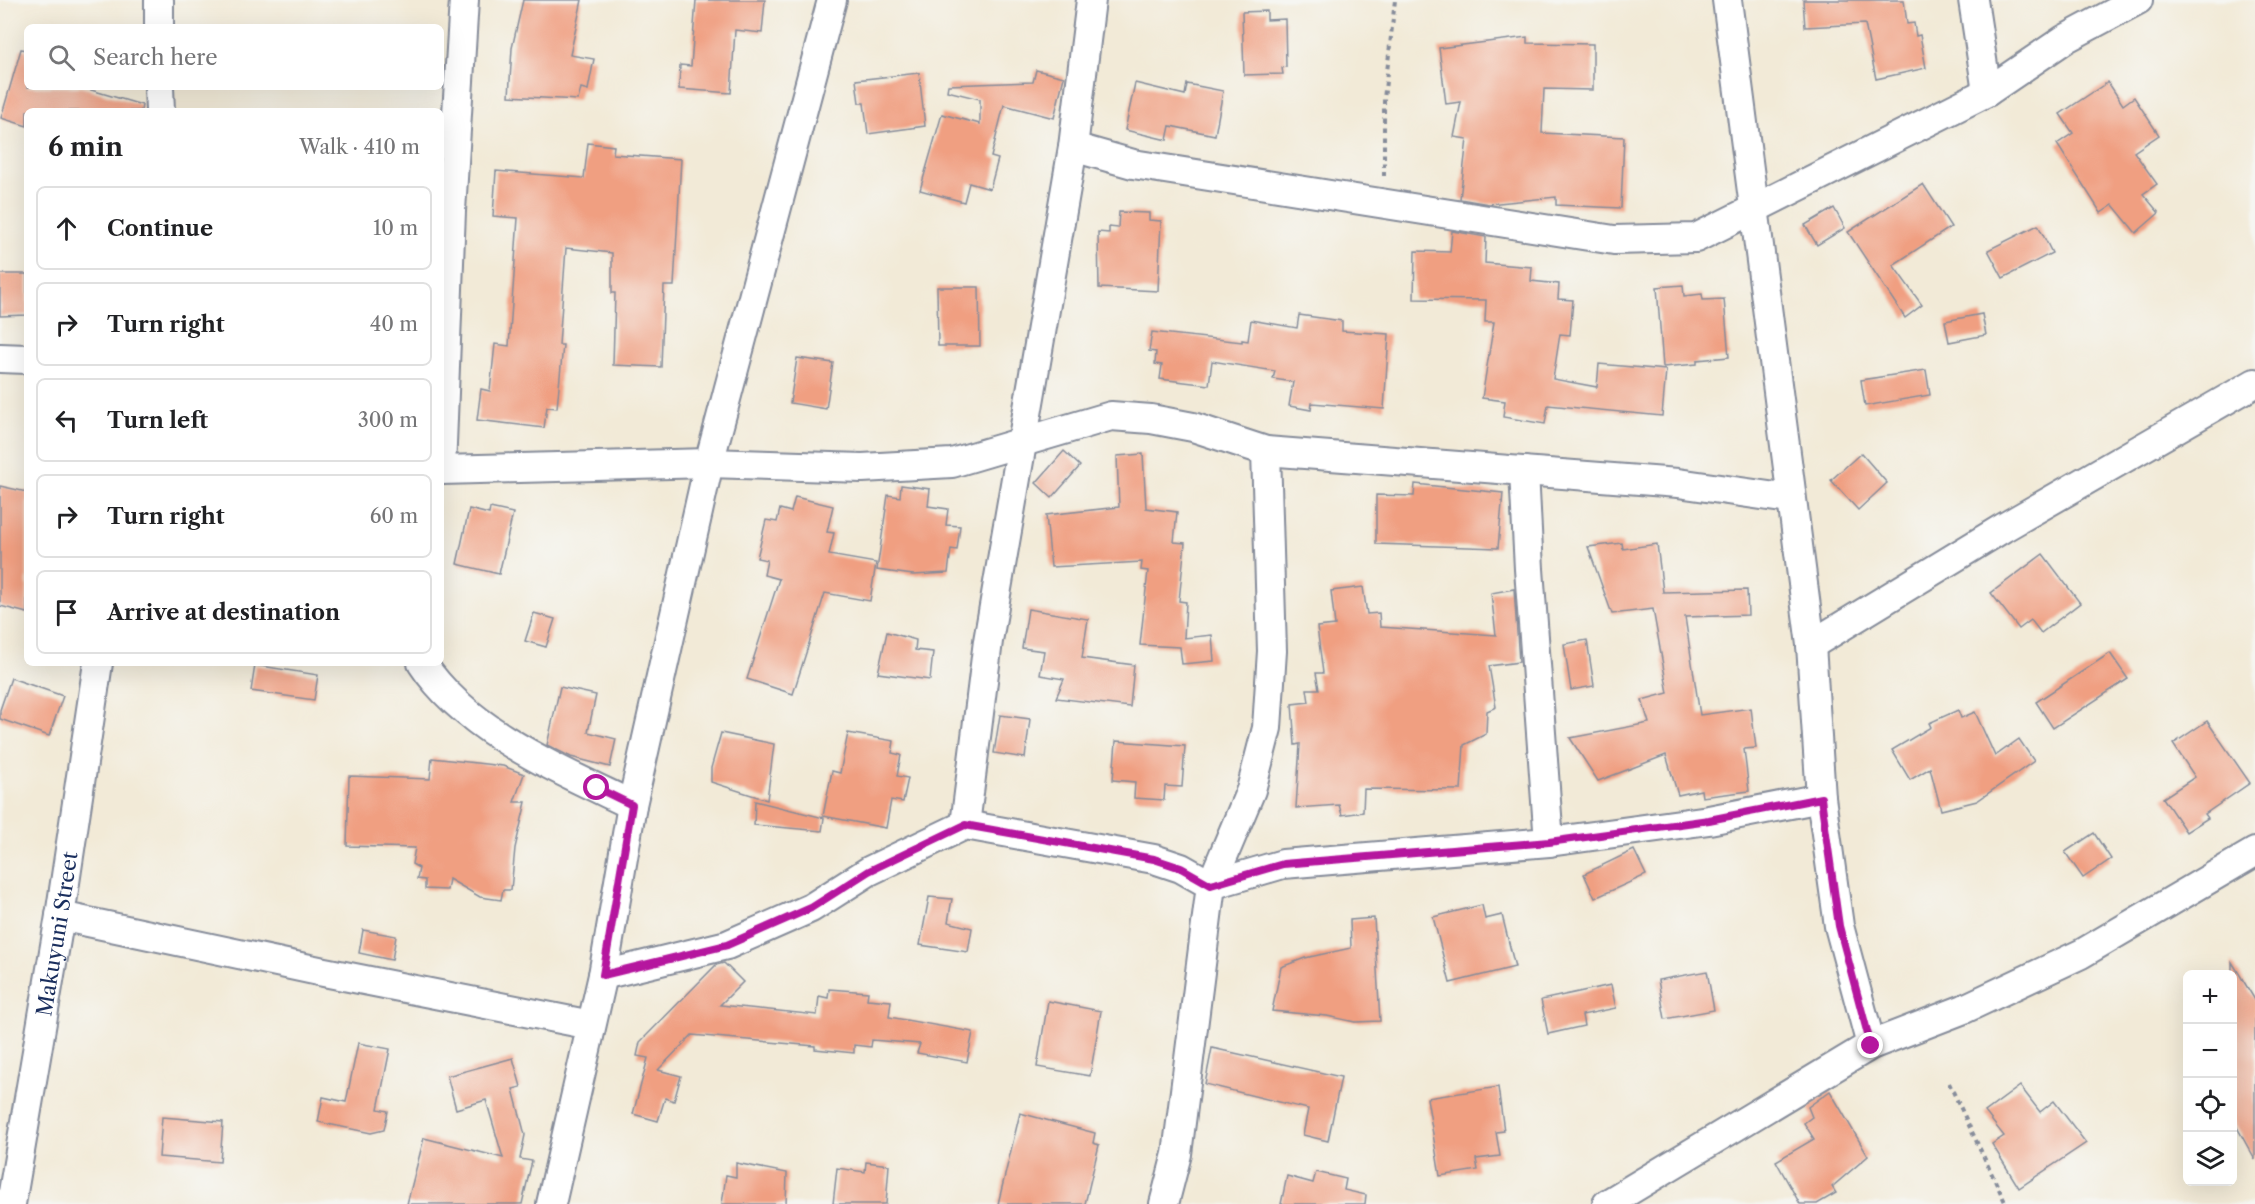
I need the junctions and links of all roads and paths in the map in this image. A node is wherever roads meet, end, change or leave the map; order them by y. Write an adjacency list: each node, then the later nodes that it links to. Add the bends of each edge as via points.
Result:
1 (159, 0): 9 (street)
2 (464, 0): 19 (street)
3 (832, 0): 22 (street)
4 (1091, 0): 13 (street)
5 (1395, 0): 14 (path, via 1384,99)
6 (1727, 0): 15 (street)
7 (1973, 0): 11 (street)
8 (2138, 0): 11 (street, via 2065,39)
9 (159, 24)
10 (159, 90): 12 (street)
11 (1987, 92): 15 (street)
12 (160, 108)
13 (1073, 147): 14 (street, via 1133,164); 20 (street)
14 (1384, 203): 15 (street, via 1614,240 1695,238)
15 (1753, 211): 25 (street)
16 (0, 358): 17 (street)
17 (24, 359)
18 (2255, 383): 26 (street, via 2003,528)
19 (444, 384)
20 (1024, 444): 21 (street, via 1111,416 1193,427); 22 (street, via 952,464 862,468); 31 (street, via 988,641)
21 (1266, 451): 24 (street); 34 (street, via 1272,651 1267,728 1251,790)
22 (710, 463): 23 (street); 30 (street)
23 (444, 470)
24 (1524, 471): 25 (street, via 1678,483); 32 (street)
25 (1791, 500): 26 (street)
26 (1811, 645): 29 (street)
27 (98, 666): 35 (street, Makuyuni Street)
28 (424, 666): 30 (street, via 495,733 547,764)
29 (1821, 798): 32 (street, via 1709,820); 38 (street, via 1839,926)
30 (632, 805): 36 (street)
31 (965, 825): 34 (street, via 1154,859 1181,868); 36 (street, via 869,871 811,908 727,945)
32 (1549, 842): 34 (street, via 1283,864)
33 (2255, 852): 38 (street, via 2081,954 1964,1010)
34 (1211, 885): 42 (street, via 1177,1154)
35 (60, 916): 37 (street); 40 (street, Makuyuni Street)
36 (603, 975): 37 (street)
37 (591, 1025): 41 (street)
38 (1871, 1046): 43 (street)
39 (1949, 1083): 44 (path)
40 (11, 1204)
41 (551, 1204)
42 (1164, 1204)
43 (1607, 1204)
44 (2006, 1204)

